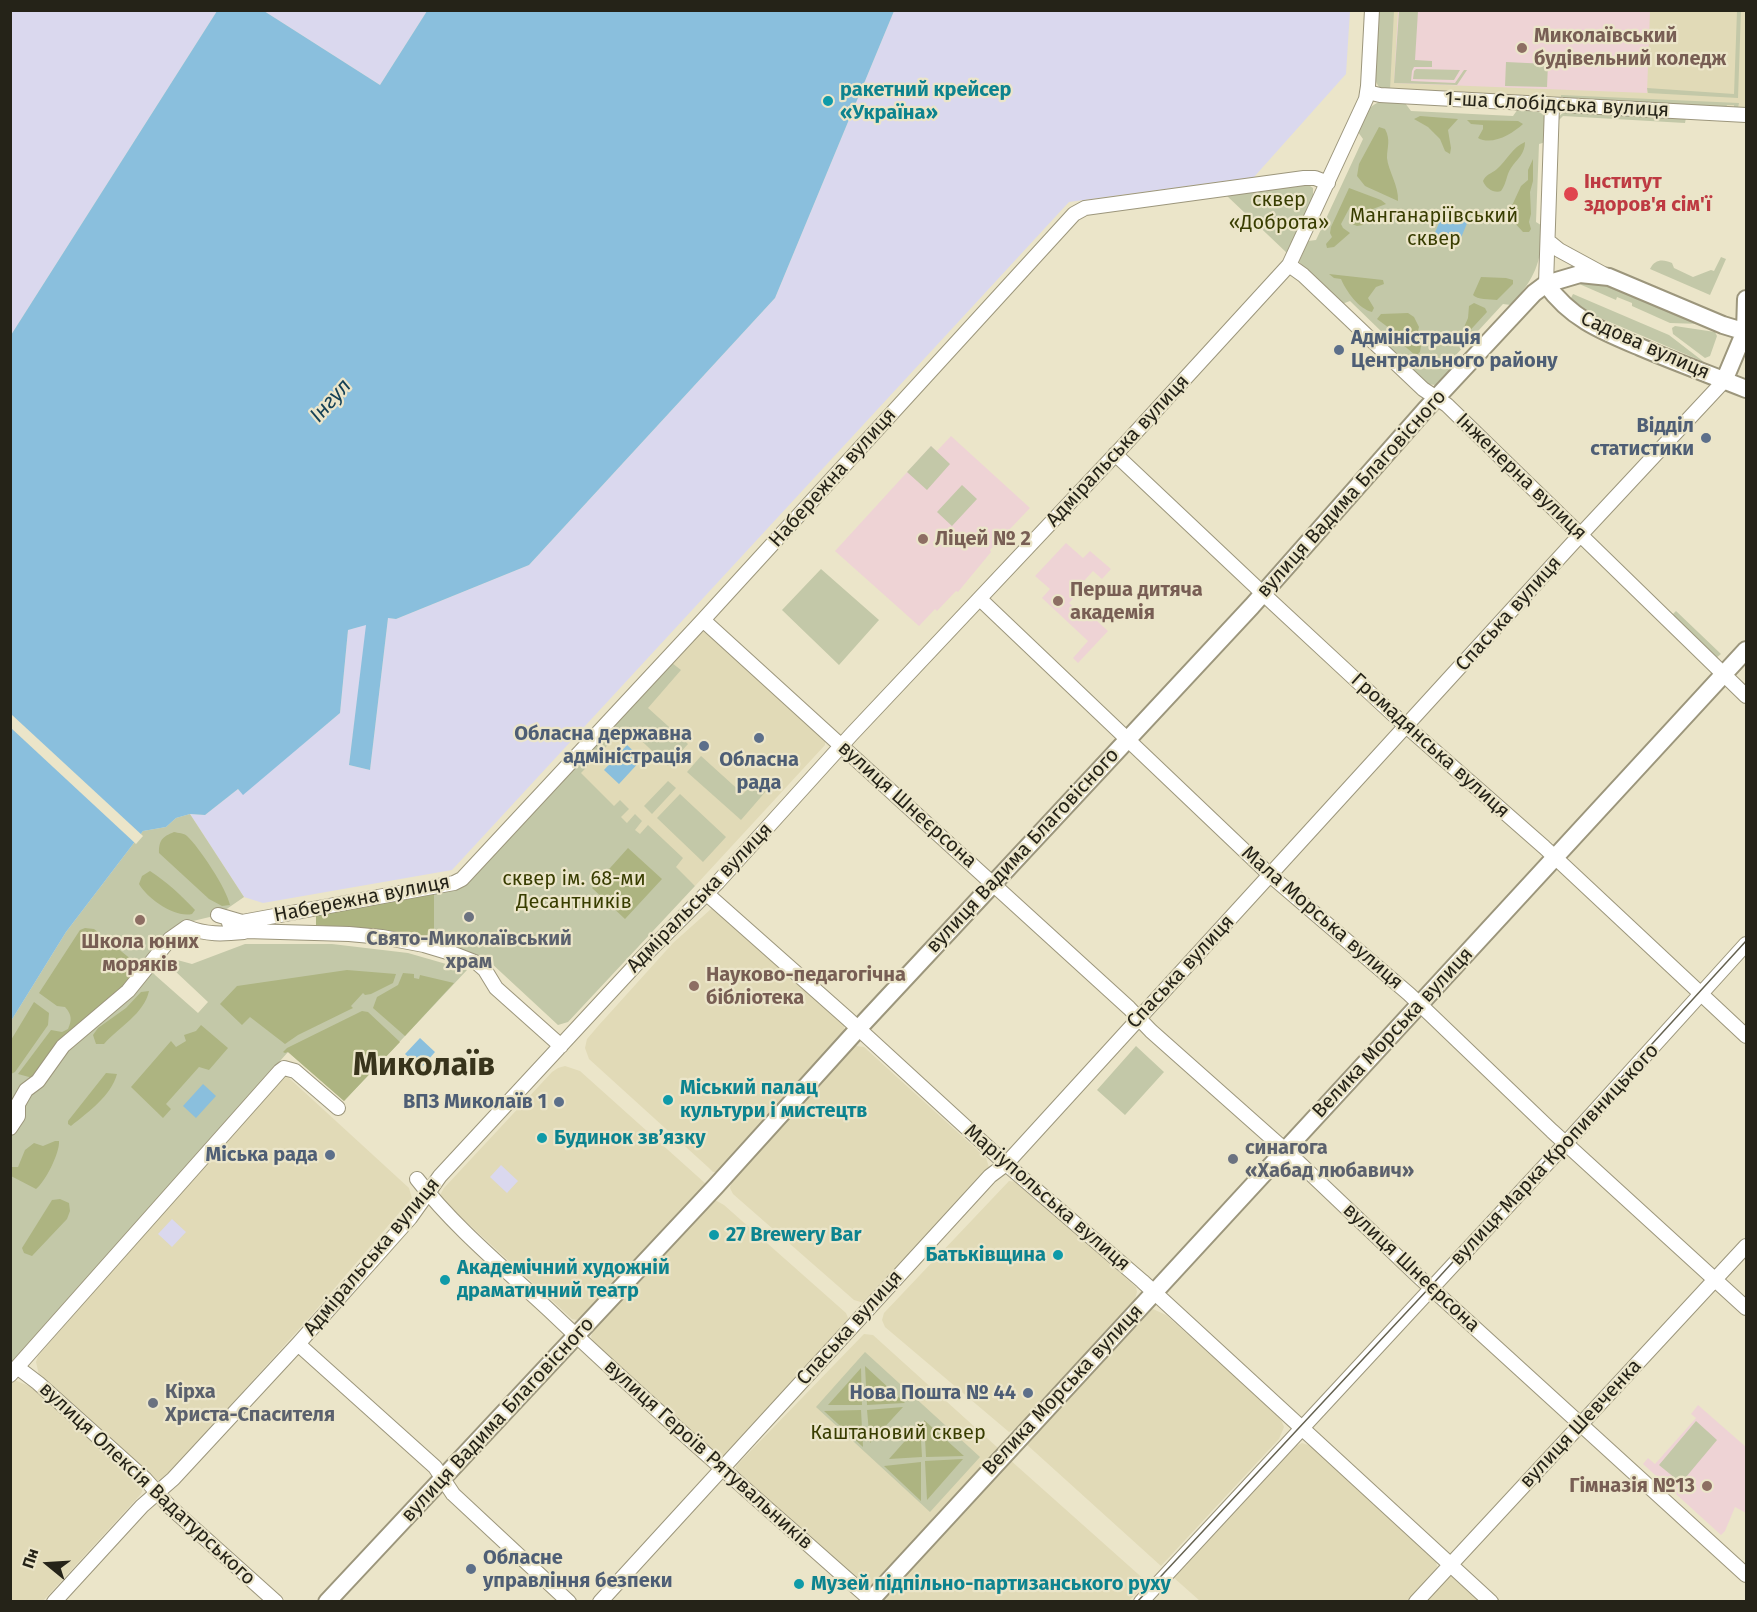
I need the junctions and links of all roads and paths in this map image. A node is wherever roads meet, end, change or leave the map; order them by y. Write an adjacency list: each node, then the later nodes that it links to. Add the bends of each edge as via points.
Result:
1 (1372, 10): 2 (street)
2 (1367, 92): 3 (street, 1-ша Слобідська вулиця); 5 (street)
3 (1552, 105): 4 (street, 1-ша Слобідська вулиця); 6 (street)
4 (1746, 115)
5 (1328, 183): 7 (street, Адміральська вулиця); 19 (street, Набережна вулиця, via 1304,178 1085,208 1074,214)
6 (1548, 241): 8 (street); 9 (street)
7 (1289, 265): 14 (street, Інженерна вулиця); 15 (street, Адміральська вулиця)
8 (1609, 278): 9 (main road, via 1580,274); 11 (main road)
9 (1546, 284): 12 (main road, Садова вулиця, via 1567,308 1590,325); 14 (main road, вулиця Вадима Благовісного)
10 (1746, 299): 11 (main road)
11 (1746, 332): 12 (main road, Спаська вулиця)
12 (1724, 381): 13 (main road, Садова вулиця); 16 (street, Спаська вулиця)
13 (1746, 389)
14 (1437, 398): 16 (street, Інженерна вулиця); 17 (main road, вулиця Вадима Благовісного)
15 (1115, 454): 17 (street, Громадянська вулиця); 18 (street, Адміральська вулиця)
16 (1581, 535): 21 (street, Інженерна вулиця); 23 (street, Спаська вулиця)
17 (1263, 592): 23 (street, Громадянська вулиця); 24 (main road, вулиця Вадима Благовісного)
18 (980, 598): 24 (street, Мала Морська вулиця); 25 (street, Адміральська вулиця)
19 (704, 620): 25 (street, вулиця Шнеєрсона); 30 (street, Набережна вулиця, via 462,879 242,922 218,915)
20 (1746, 650): 21 (main road, Велика Морська вулиця)
21 (1724, 674): 22 (street, Інженерна вулиця); 26 (main road, Велика Морська вулиця)
22 (1746, 696)
23 (1407, 727): 26 (street, Громадянська вулиця); 27 (street, Спаська вулиця)
24 (1127, 738): 27 (street, Мала Морська вулиця); 28 (main road, вулиця Вадима Благовісного)
25 (842, 746): 28 (street, вулиця Шнеєрсона); 29 (street, Адміральська вулиця)
26 (1555, 857): 32 (street, Громадянська вулиця); 33 (main road, Велика Морська вулиця)
27 (1271, 876): 33 (street, Мала Морська вулиця); 34 (street, Спаська вулиця)
28 (993, 885): 34 (street, вулиця Шнеєрсона); 35 (main road, вулиця Вадима Благовісного)
29 (707, 894): 35 (street, Маріупольська вулиця); 37 (street, Адміральська вулиця)
30 (246, 931): 37 (street, via 349,934 401,940 454,954 477,963 496,988); 39 (street, via 216,934 187,927 178,932 128,991 63,1047 38,1081 26,1090)
31 (1746, 944): 32 (street, вулиця Марка Кропивницького)
32 (1701, 995): 36 (street, Громадянська вулиця); 40 (street, вулиця Марка Кропивницького)
33 (1420, 1004): 40 (street, Мала Морська вулиця); 41 (main road, Велика Морська вулиця)
34 (1138, 1018): 41 (street, вулиця Шнеєрсона); 42 (street, Спаська вулиця)
35 (858, 1029): 42 (street, Маріупольська вулиця); 50 (main road, вулиця Вадима Благовісного)
36 (1746, 1036)
37 (561, 1046): 44 (street, Адміральська вулиця, via 440,1176)
38 (338, 1108): 52 (street, via 295,1071 284,1068)
39 (10, 1128)
40 (1565, 1144): 46 (street, Мала Морська вулиця); 47 (street, вулиця Марка Кропивницького)
41 (1285, 1150): 47 (street, вулиця Шнеєрсона); 48 (main road, Велика Морська вулиця)
42 (1006, 1164): 48 (street, Маріупольська вулиця); 55 (street, Спаська вулиця, via 990,1176)
43 (417, 1179): 44 (street, вулиця Героїв Рятувальників)
44 (428, 1194): 50 (street, вулиця Героїв Рятувальників); 51 (street, Адміральська вулиця)
45 (1746, 1246): 46 (street, вулиця Шевченка)
46 (1715, 1279): 49 (street, Мала Морська вулиця); 53 (street, вулиця Шевченка)
47 (1432, 1289): 53 (street, вулиця Шнеєрсона); 54 (street, вулиця Марка Кропивницького)
48 (1154, 1292): 54 (street, Маріупольська вулиця); 60 (main road, Велика Морська вулиця)
49 (1746, 1308)
50 (576, 1336): 55 (street, вулиця Героїв Рятувальників); 56 (main road, вулиця Вадима Благовісного)
51 (298, 1344): 56 (street); 57 (street, Адміральська вулиця, via 173,1479)
52 (14, 1371): 57 (street, вулиця Олексія Вадатурського, via 38,1383)
53 (1580, 1425): 58 (street, вулиця Шевченка); 59 (street, вулиця Шнеєрсона)
54 (1302, 1426): 58 (street, Маріупольська вулиця); 66 (street, вулиця Марка Кропивницького)
55 (721, 1469): 60 (street, вулиця Героїв Рятувальників); 65 (street, Спаська вулиця)
56 (444, 1478): 63 (main road, вулиця Вадима Благовісного); 64 (street, via 453,1494)
57 (157, 1491): 61 (street, Адміральська вулиця); 62 (street, вулиця Олексія Вадатурського)
58 (1450, 1565): 67 (street, вулиця Шевченка); 68 (street, Маріупольська вулиця)
59 (1746, 1575)
60 (871, 1601)
61 (54, 1602)
62 (276, 1602)
63 (327, 1602)
64 (569, 1602)
65 (600, 1602)
66 (1141, 1602)
67 (1416, 1602)
68 (1491, 1602)

